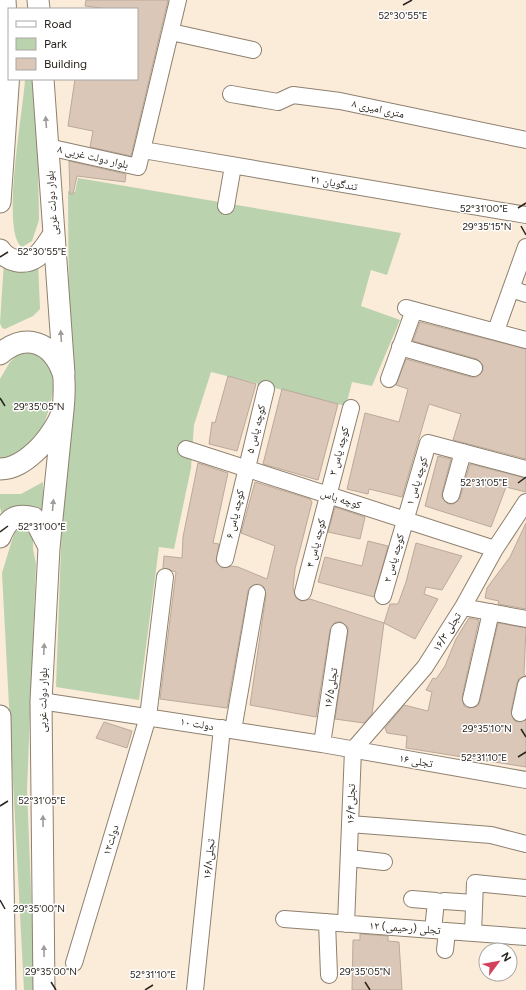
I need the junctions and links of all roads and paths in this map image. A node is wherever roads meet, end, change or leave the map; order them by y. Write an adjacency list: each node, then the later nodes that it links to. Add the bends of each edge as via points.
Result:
1 (5, 0): 5 (main road)
2 (178, 0): 3 (street)
3 (171, 32): 4 (street); 11 (street)
4 (253, 50)
5 (8, 54)
6 (8, 80): 13 (main road)
7 (44, 80): 10 (main road, بلوار دولت غربی, one-way to 7)
8 (231, 94): 9 (street, ۸ متری امیری, via 278,102 293,95 340,101)
9 (526, 140)
10 (48, 147): 11 (street, بلوار دولت غربی ۸, via 138,167); 16 (main road, بلوار دولت غربی)
11 (143, 150): 12 (street, ۲۱ تندگویان)
12 (233, 166): 14 (street); 15 (street, ۲۱ تندگویان)
13 (0, 202)
14 (226, 206)
15 (526, 215)
16 (54, 234): 18 (main road, via 36,257 20,262 4,256); 25 (main road, بلوار دولت غربی, one-way to 16)
17 (526, 247): 19 (street)
18 (0, 250)
19 (519, 292): 20 (street)
20 (498, 325)
21 (526, 340): 22 (street, via 410,309)
22 (400, 348): 24 (street); 26 (street)
23 (0, 354): 25 (main road, via 10,345 25,341 42,344 55,356)
24 (474, 368)
25 (64, 374): 29 (main road, بلوار دولت غربی)
26 (389, 379)
27 (266, 389): 33 (street, کوچه یاس ۵)
28 (351, 408): 35 (street, کوچه یاس ۳)
29 (63, 410): 32 (main road, via 50,435 40,447 15,466); 40 (main road, بلوار دولت غربی, one-way to 29)
30 (186, 449): 33 (street, کوچه یاس)
31 (463, 452): 34 (street); 36 (street); 38 (street, کوچه یاس ۱, via 428,443)
32 (0, 469)
33 (246, 469): 35 (street, کوچه یاس); 42 (street, کوچه یاس ۶)
34 (526, 469)
35 (328, 495): 38 (street, کوچه یاس); 44 (street, کوچه یاس ۴)
36 (451, 495)
37 (526, 502): 41 (street, ۱۶/۳ تجلی)
38 (405, 520): 41 (street, کوچه یاس); 46 (street, کوچه یاس ۲)
39 (0, 537): 40 (main road, via 11,519 22,515 34,518)
40 (50, 548): 53 (main road, بلوار دولت غربی, one-way to 40)
41 (495, 549): 47 (street, ۱۶/۳ تجلی)
42 (225, 559)
43 (165, 577): 55 (street, ۱۲دولت)
44 (303, 592)
45 (256, 593): 57 (street, تجلی۱۶/۸)
46 (383, 596)
47 (463, 607): 48 (street); 59 (street, ۱۶/۳ تجلی, via 425,667)
48 (491, 612): 49 (street); 52 (street)
49 (526, 619)
50 (339, 631): 58 (street, تجلی۱۶/۵)
51 (526, 685): 54 (street)
52 (471, 699)
53 (41, 701): 55 (street, ۱۰ دولت); 79 (main road, بلوار دولت غربی, one-way to 53)
54 (520, 713)
55 (148, 717): 57 (street, ۱۰ دولت); 76 (street, ۱۲دولت)
56 (0, 724): 78 (main road)
57 (227, 729): 58 (street, ۱۰ دولت); 80 (street, تجلی۱۶/۸)
58 (322, 744): 59 (street, ۱۰ دولت)
59 (353, 750): 60 (street, ۱۶ تجلی); 61 (street, تجلی۱۶/۴)
60 (526, 780)
61 (350, 824): 62 (street, via 491,835); 63 (street, تجلی۱۶/۴)
62 (526, 844)
63 (349, 858): 64 (street); 71 (street, تجلی۱۶/۴)
64 (384, 862)
65 (526, 888): 68 (street, via 475,883)
66 (412, 899): 72 (street, via 436,901)
67 (444, 901): 68 (street)
68 (474, 902): 73 (street)
69 (284, 919): 70 (street, ۱۲ تجلی (رحیمی))
70 (327, 922): 71 (street, ۱۲ تجلی (رحیمی)); 77 (street)
71 (346, 924): 72 (street, ۱۲ تجلی (رحیمی))
72 (440, 931): 73 (street, ۱۲ تجلی (رحیمی)); 75 (street)
73 (473, 933): 74 (street, ۱۲ تجلی (رحیمی))
74 (526, 937)
75 (445, 950)
76 (74, 962)
77 (328, 975)
78 (5, 990)
79 (44, 990)
80 (195, 990)

